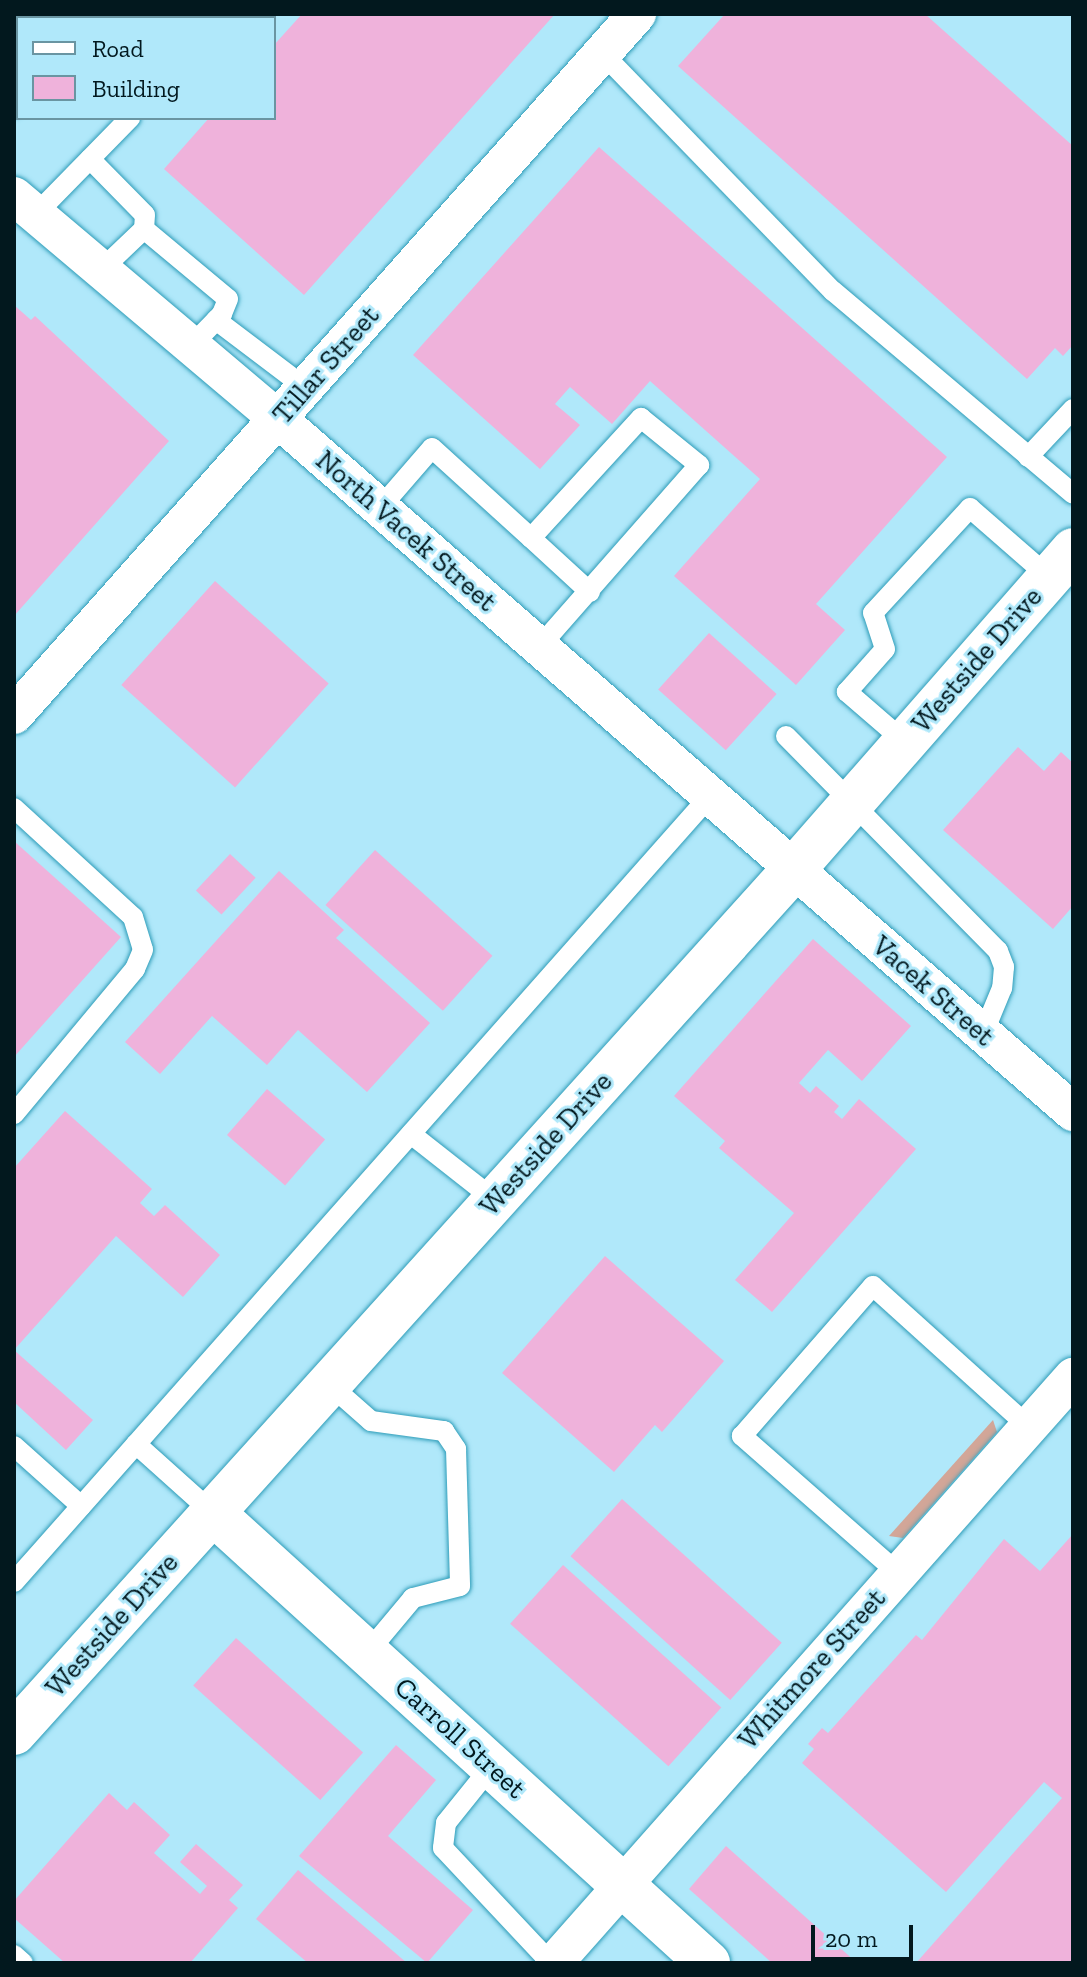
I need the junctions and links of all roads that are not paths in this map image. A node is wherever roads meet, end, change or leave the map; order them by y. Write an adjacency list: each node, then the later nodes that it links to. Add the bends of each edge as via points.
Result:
1 (637, 14): 2 (street, Tillar Street)
2 (602, 53): 9 (street, Tillar Street); 12 (lane, via 833,291)
3 (128, 120): 4 (lane)
4 (90, 159): 5 (lane); 6 (lane, via 145,215)
5 (25, 206): 7 (street, North Vacek Street)
6 (144, 229): 7 (lane); 8 (lane, via 228,299)
7 (101, 270): 8 (street, North Vacek Street)
8 (203, 333): 9 (lane); 11 (street, North Vacek Street)
9 (306, 388): 11 (street, Tillar Street)
10 (1073, 409): 12 (lane)
11 (278, 419): 14 (street, North Vacek Street); 19 (street, Tillar Street)
12 (1028, 457): 13 (lane)
13 (1073, 494)
14 (380, 508): 15 (lane, via 432,448); 18 (street, North Vacek Street)
15 (531, 538): 17 (lane); 17 (lane, via 641,418 699,465)
16 (1061, 563): 21 (main road, Westside Drive); 21 (lane, via 970,508 873,613 885,649 847,692)
17 (590, 592): 18 (lane)
18 (539, 647): 22 (street, North Vacek Street)
19 (14, 715)
20 (786, 736): 23 (lane)
21 (905, 742): 23 (main road, Westside Drive)
22 (710, 796): 25 (street, North Vacek Street); 29 (lane)
23 (854, 801): 25 (main road, Westside Drive); 26 (lane, via 998,951 1004,967 1002,988)
24 (14, 808): 28 (lane, via 133,917 143,950 135,969)
25 (794, 869): 26 (street, Vacek Street); 30 (main road, Westside Drive)
26 (983, 1034): 27 (street, Vacek Street)
27 (1073, 1112)
28 (14, 1114)
29 (411, 1134): 30 (lane); 34 (lane)
30 (495, 1200): 32 (main road, Westside Drive)
31 (1073, 1377): 33 (street, Whitmore Street)
32 (329, 1384): 37 (main road, Westside Drive); 40 (lane, via 371,1421 444,1431 456,1449 460,1586 413,1598)
33 (1029, 1427): 38 (street, Whitmore Street); 38 (lane, via 873,1286 742,1436)
34 (136, 1444): 36 (lane); 37 (lane)
35 (14, 1446): 36 (lane)
36 (81, 1506): 39 (lane)
37 (213, 1513): 40 (main road, Carroll Street); 41 (main road, Westside Drive)
38 (898, 1573): 43 (street, Whitmore Street)
39 (14, 1582)
40 (367, 1653): 42 (main road, Carroll Street)
41 (14, 1733)
42 (491, 1767): 43 (main road, Carroll Street); 46 (lane, via 446,1823 443,1848)
43 (620, 1885): 46 (street, Whitmore Street); 47 (main road, Carroll Street)
44 (14, 1955): 45 (lane)
45 (23, 1963)
46 (552, 1963)
47 (708, 1963)

